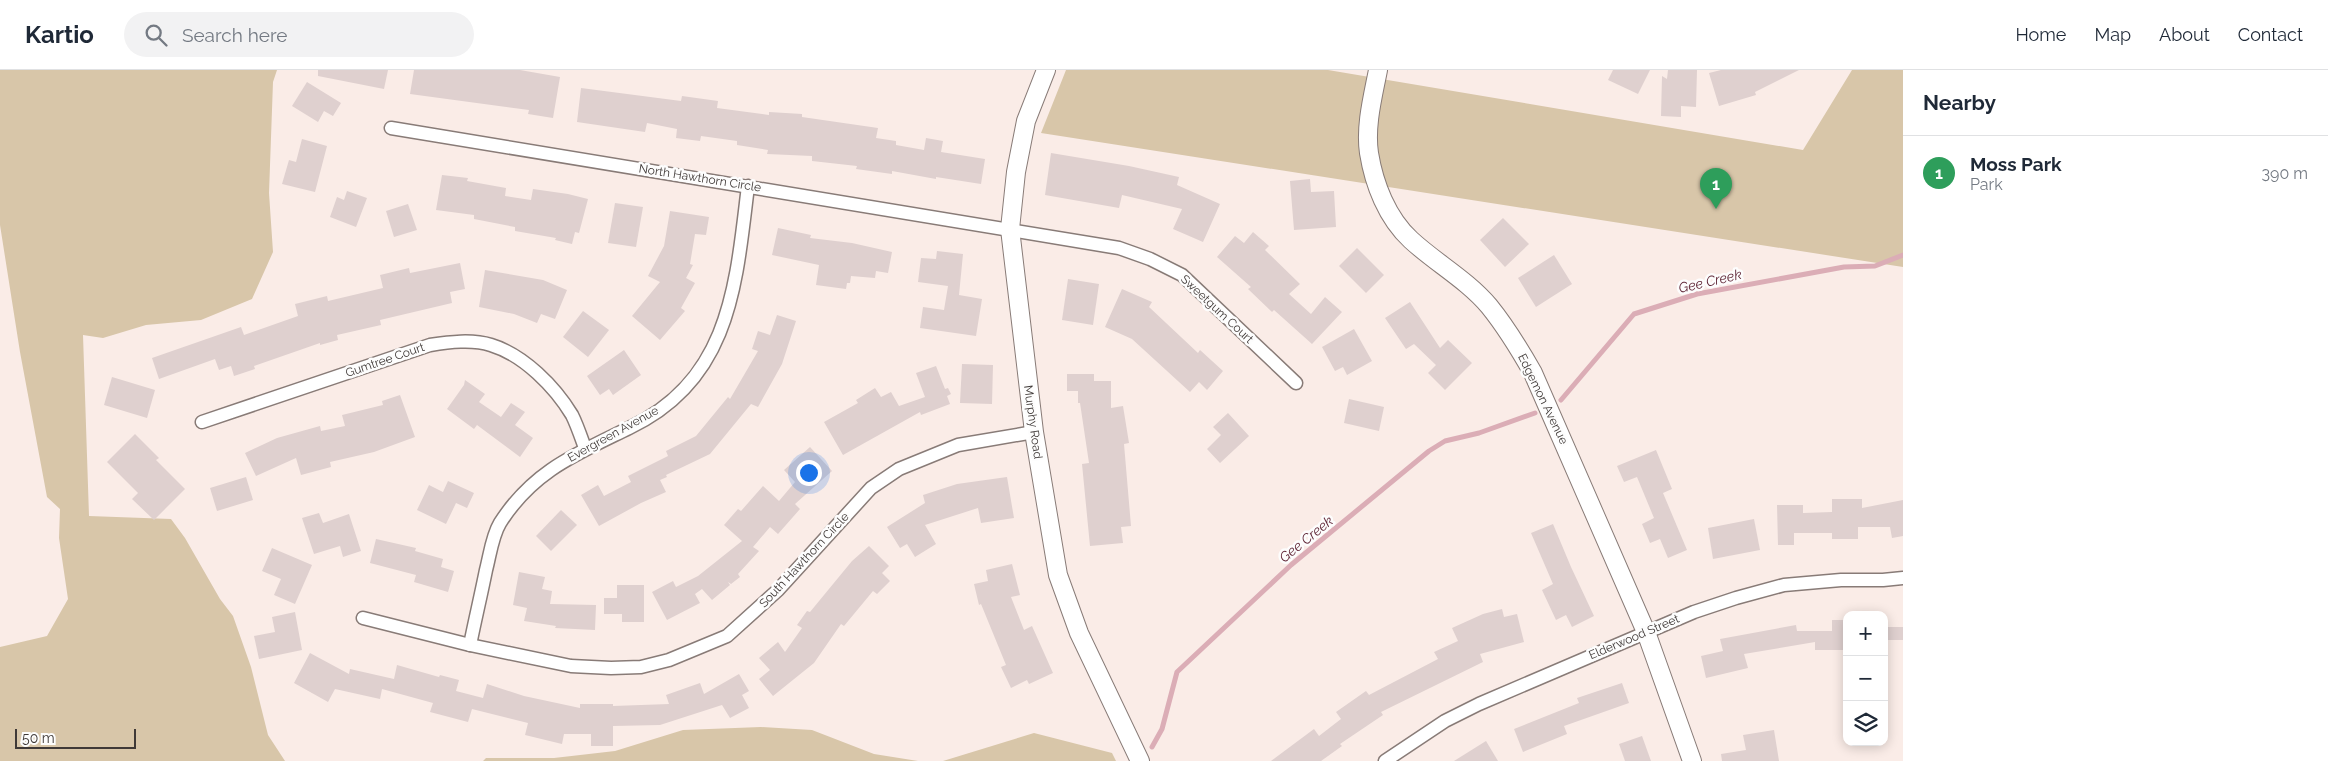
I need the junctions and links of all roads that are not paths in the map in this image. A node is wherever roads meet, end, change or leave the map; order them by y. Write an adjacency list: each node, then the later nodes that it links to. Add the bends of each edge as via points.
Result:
1 (1046, 70): 5 (street, Murphy Road, via 1026,122)
2 (1378, 70): 12 (street, Edgemon Avenue, via 1369,122 1369,152 1385,206 1410,239 1488,306 1516,344 1542,391)
3 (391, 128): 4 (street, North Hawthorn Circle)
4 (748, 186): 5 (street, North Hawthorn Circle); 9 (street, Evergreen Avenue, via 737,279 711,355 681,392 661,410)
5 (1010, 229): 6 (street, Sweetgum Court, via 1119,248 1182,275); 8 (street, Murphy Road)
6 (1296, 383)
7 (202, 422): 9 (street, Gumtree Court, via 430,344 457,341 491,345 523,362 558,395 572,416)
8 (1034, 432): 13 (street, South Hawthorn Circle, via 958,445 899,469 871,488 778,590 727,636 669,660 641,667 579,666); 14 (street, Murphy Road, via 1058,575 1079,632)
9 (585, 448): 13 (street, Evergreen Avenue, via 529,487 500,524)
10 (1903, 578): 12 (street, Elderwood Street, via 1784,585 1694,612)
11 (363, 618): 13 (street, South Hawthorn Circle)
12 (1646, 632): 15 (street, Elderwood Street, via 1479,704 1445,721); 16 (street, Edgemon Avenue)
13 (470, 644)
14 (1140, 761)
15 (1385, 761)
16 (1692, 761)

